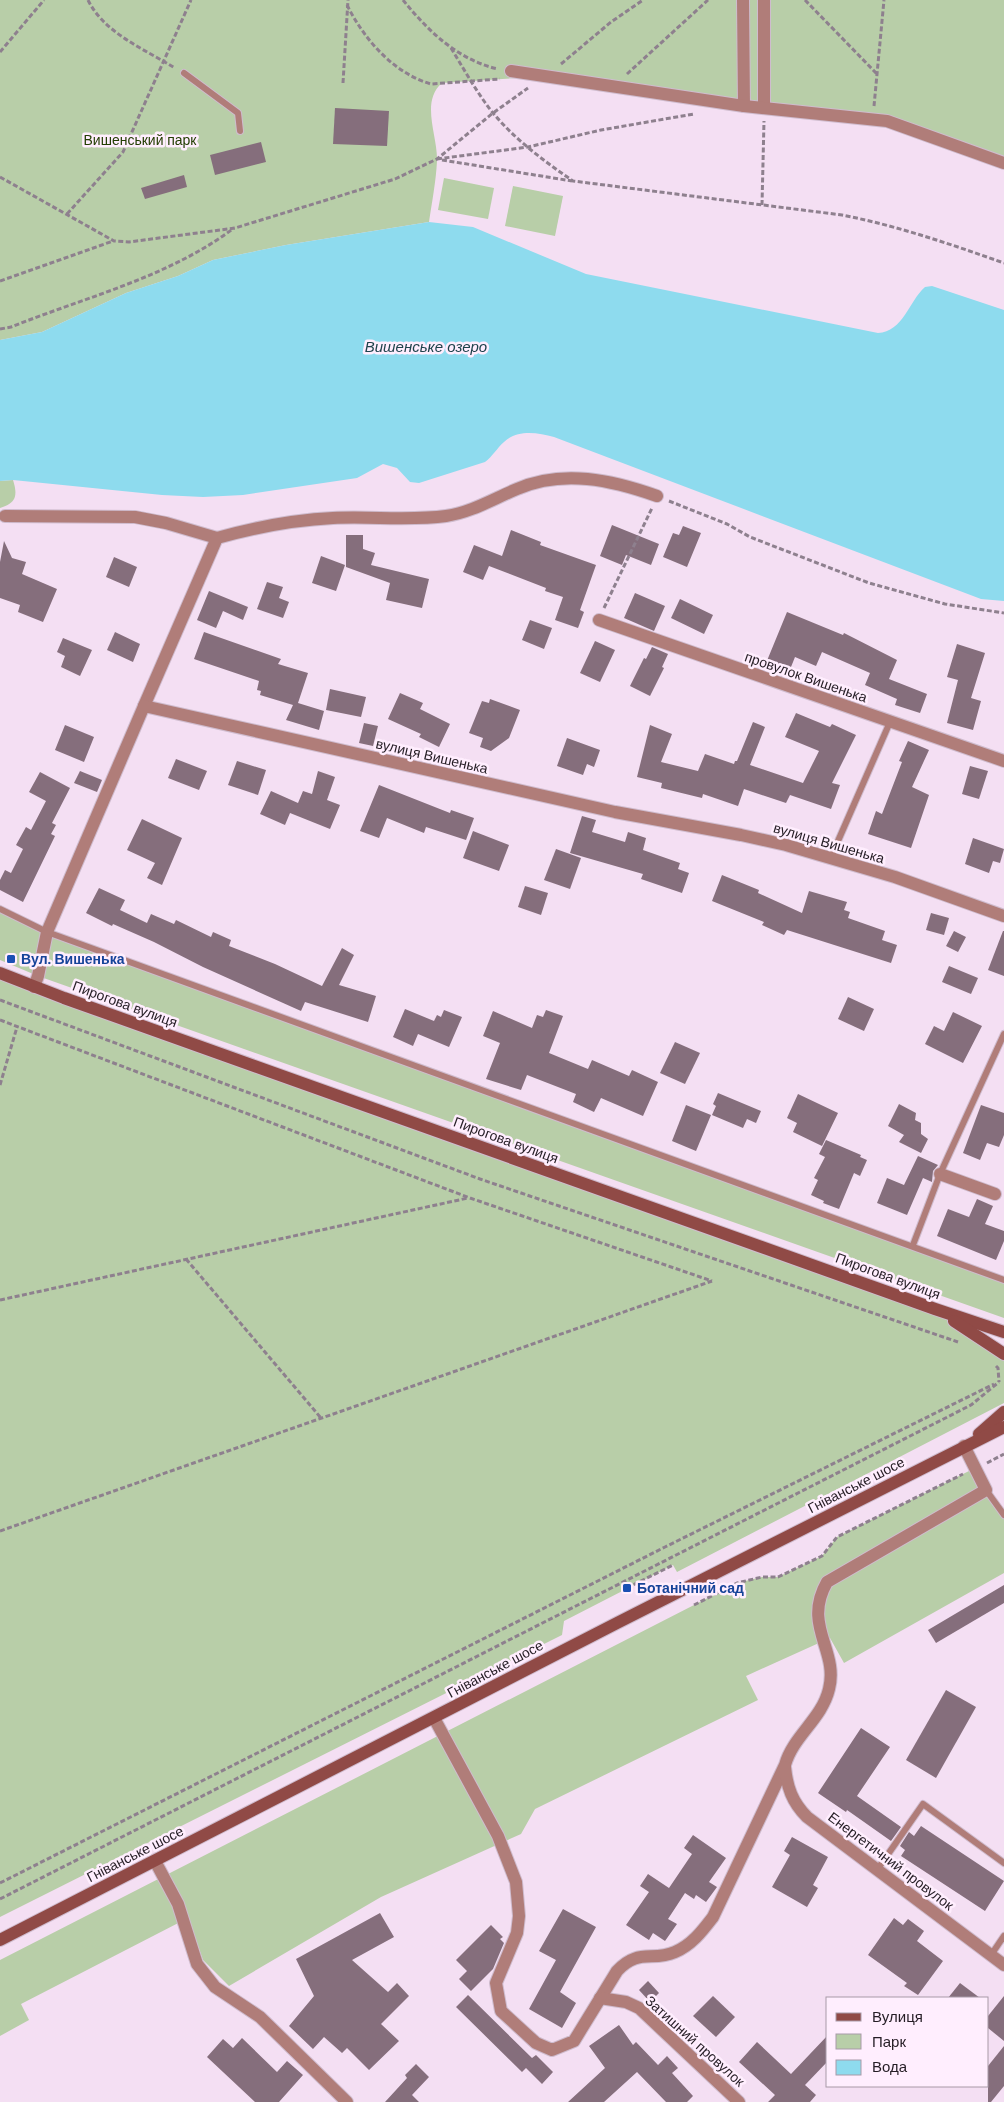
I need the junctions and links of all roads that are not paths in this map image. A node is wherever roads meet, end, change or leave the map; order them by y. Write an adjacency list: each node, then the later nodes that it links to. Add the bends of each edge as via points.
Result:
1 (743, 0): 5 (street)
2 (764, 0): 6 (street)
3 (184, 73): 7 (lane, via 238,113)
4 (510, 75): 5 (street, via 546,76)
5 (744, 106): 6 (street)
6 (764, 108): 8 (street, via 900,125)
7 (240, 131)
8 (1004, 163)
9 (657, 496): 11 (street, via 604,481 553,478 447,516 291,521)
10 (5, 516): 11 (street, via 135,518)
11 (218, 538): 13 (street)
12 (599, 620): 14 (street, провулок Вишенька)
13 (144, 706): 16 (street, вулиця Вишенька); 19 (street)
14 (890, 722): 15 (street, провулок Вишенька); 16 (lane)
15 (1004, 761)
16 (831, 857): 18 (street, вулиця Вишенька)
17 (0, 909): 19 (lane)
18 (1004, 916)
19 (47, 932): 21 (street); 25 (lane)
20 (0, 973): 21 (main road, Пирогова вулиця)
21 (34, 986): 27 (main road, Пирогова вулиця)
22 (1004, 1034): 23 (lane)
23 (940, 1174): 24 (street); 25 (lane)
24 (995, 1194)
25 (913, 1245): 26 (lane)
26 (1004, 1280)
27 (935, 1309): 28 (main road, Пирогова вулиця); 29 (main road, via 987,1341)
28 (1004, 1332)
29 (999, 1359)
30 (1004, 1412): 32 (main road)
31 (1004, 1426): 32 (main road, Гніванське шосе)
32 (964, 1446): 33 (street); 35 (main road, Гніванське шосе)
33 (986, 1490): 34 (lane); 36 (street, via 828,1582 821,1593 818,1618 830,1666 830,1689 819,1713 788,1754)
34 (1004, 1515)
35 (434, 1718): 37 (main road, Гніванське шосе); 44 (street, via 498,1836 516,1882 520,1916 517,1934 496,1983 501,2011 536,2043 552,2050 574,2041)
36 (785, 1765): 39 (street, Енергетичний провулок, via 786,1782 797,1807); 44 (street, via 704,1930 676,1952 638,1956 626,1962)
37 (155, 1861): 41 (main road, Гніванське шосе); 45 (street, via 178,1904 197,1964 215,1987 260,2017)
38 (1004, 1863): 39 (lane, via 923,1804)
39 (877, 1870): 42 (street, Енергетичний провулок)
40 (1004, 1936): 42 (lane)
41 (0, 1940)
42 (990, 1955): 43 (street, Енергетичний провулок)
43 (1004, 1966)
44 (600, 1998): 46 (street, Затишний провулок, via 626,2002 639,2008)
45 (347, 2102)
46 (739, 2102)

